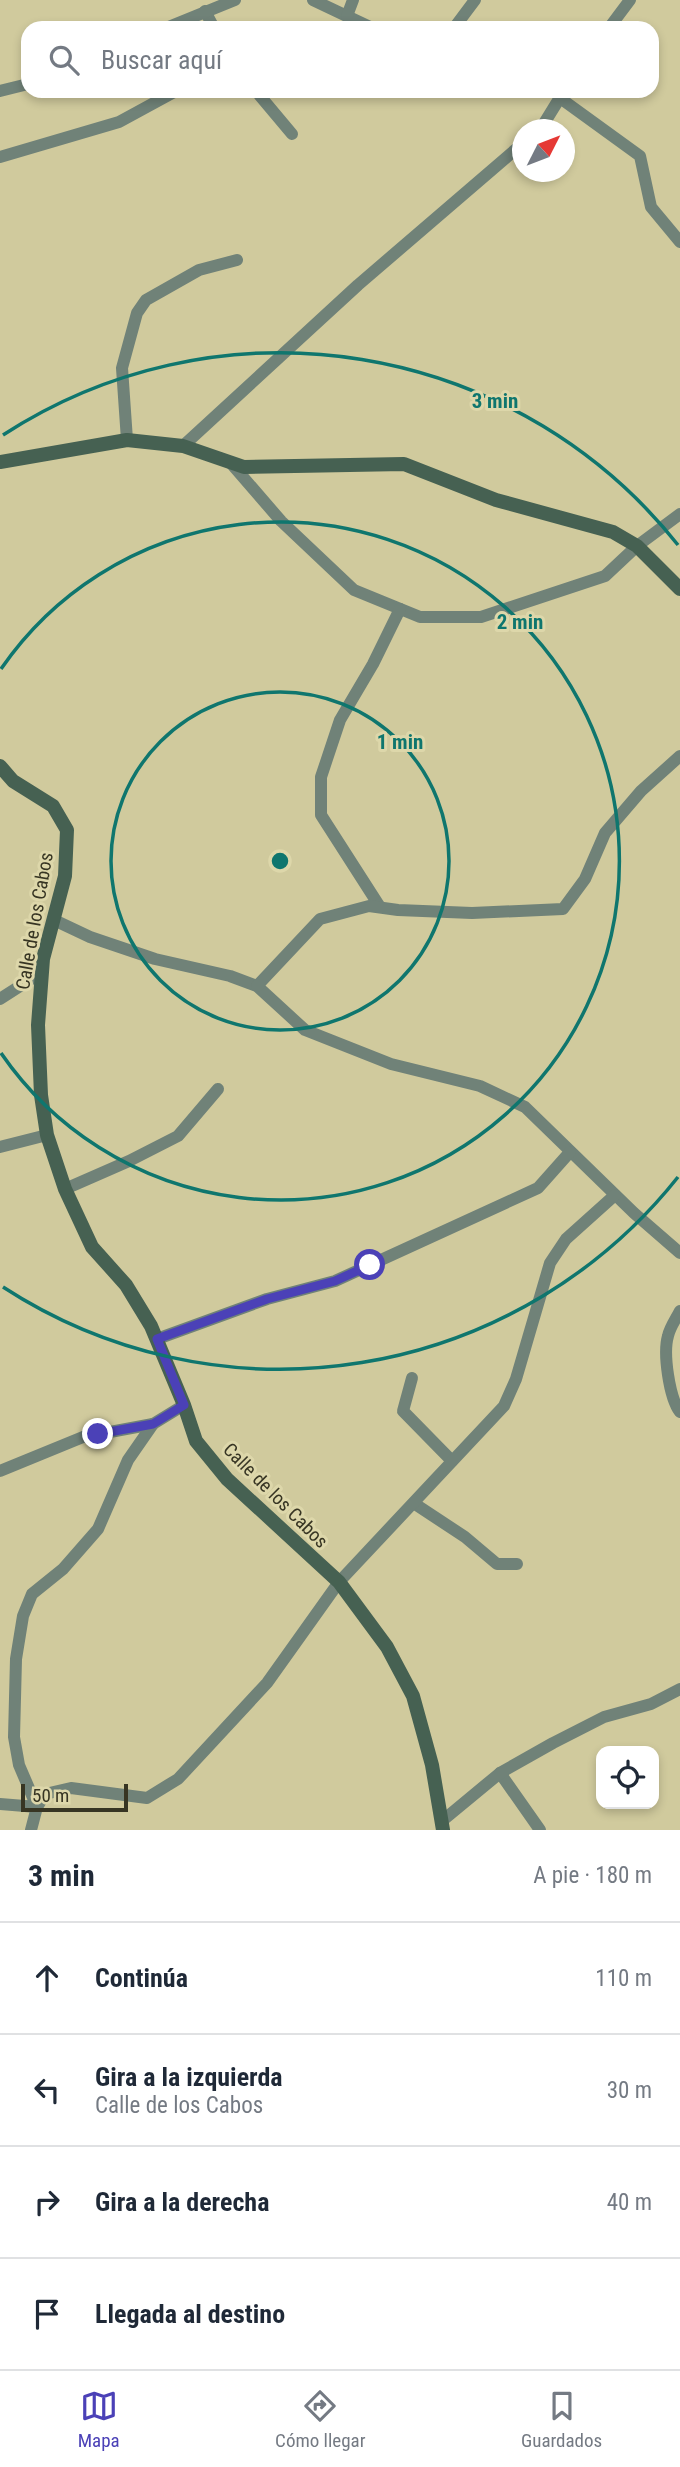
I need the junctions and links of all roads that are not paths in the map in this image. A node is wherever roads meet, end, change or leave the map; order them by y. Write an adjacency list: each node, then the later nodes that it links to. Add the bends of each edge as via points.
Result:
1 (235, 0): 6 (street)
2 (313, 0): 7 (street)
3 (353, 0): 7 (street)
4 (475, 0): 11 (street)
5 (630, 0): 12 (street)
6 (205, 11): 8 (street); 9 (street)
7 (347, 16): 10 (street)
8 (182, 21)
9 (210, 21)
10 (357, 21)
11 (459, 21)
12 (614, 21)
13 (21, 86): 14 (street)
14 (0, 91)
15 (163, 98): 22 (street, via 119,122)
16 (262, 98): 20 (street)
17 (560, 98): 19 (street)
18 (567, 98): 23 (street, via 640,156 651,207)
19 (547, 119)
20 (292, 134)
21 (512, 153): 26 (street, via 358,285)
22 (0, 157)
23 (680, 242)
24 (237, 260): 25 (street, via 199,270 146,300 137,313 122,368)
25 (127, 440): 26 (street); 27 (street)
26 (183, 446): 28 (street)
27 (0, 462)
28 (229, 462): 30 (street, via 244,467 404,464 496,500 613,532); 32 (street, via 281,521 354,590)
29 (680, 514): 30 (street)
30 (637, 546): 31 (street); 32 (street, via 605,576 481,617 420,617)
31 (680, 589)
32 (400, 609): 35 (street, via 340,720 321,777 321,815)
33 (680, 756): 35 (street, via 640,791 605,832 585,879 563,909 472,913)
34 (0, 766): 36 (street, Calle de los Cabos, via 13,781 53,806 67,830 65,876)
35 (380, 907): 38 (street, via 320,919)
36 (54, 920): 37 (street, Calle de los Cabos); 38 (street, via 155,959)
37 (42, 972): 39 (street); 41 (street, Calle de los Cabos, via 38,1025)
38 (257, 986): 43 (street, via 305,1030 391,1064 480,1086 525,1107)
39 (0, 999)
40 (218, 1090): 44 (street, via 178,1136)
41 (47, 1135): 42 (street); 44 (street, Calle de los Cabos)
42 (0, 1147)
43 (570, 1152): 45 (street); 48 (street, via 538,1188 347,1276)
44 (65, 1189): 48 (street, Calle de los Cabos, via 92,1247 126,1285)
45 (615, 1195): 46 (street); 53 (street, via 566,1239 550,1263 504,1406)
46 (680, 1253)
47 (680, 1311): 51 (street, via 667,1337 668,1383)
48 (157, 1339): 50 (street, Calle de los Cabos)
49 (412, 1378): 53 (street, via 403,1411)
50 (184, 1405): 52 (street); 57 (street, Calle de los Cabos, via 196,1441 227,1479)
51 (680, 1412)
52 (153, 1424): 54 (street, via 83,1437); 61 (street, via 128,1460 98,1529 63,1569 32,1594 23,1616 16,1659 14,1737 19,1765)
53 (452, 1461): 55 (street)
54 (0, 1471)
55 (415, 1504): 56 (street, via 497,1564); 57 (street)
56 (517, 1564)
57 (339, 1582): 61 (street, via 267,1683 178,1779 147,1798 71,1788 45,1794); 62 (street, Calle de los Cabos, via 387,1647 413,1696)
58 (680, 1689): 59 (street, via 651,1704 604,1717)
59 (500, 1773): 62 (street); 64 (street)
60 (0, 1804): 61 (street)
61 (37, 1807): 63 (street)
62 (443, 1826)
63 (31, 1830)
64 (540, 1830)

